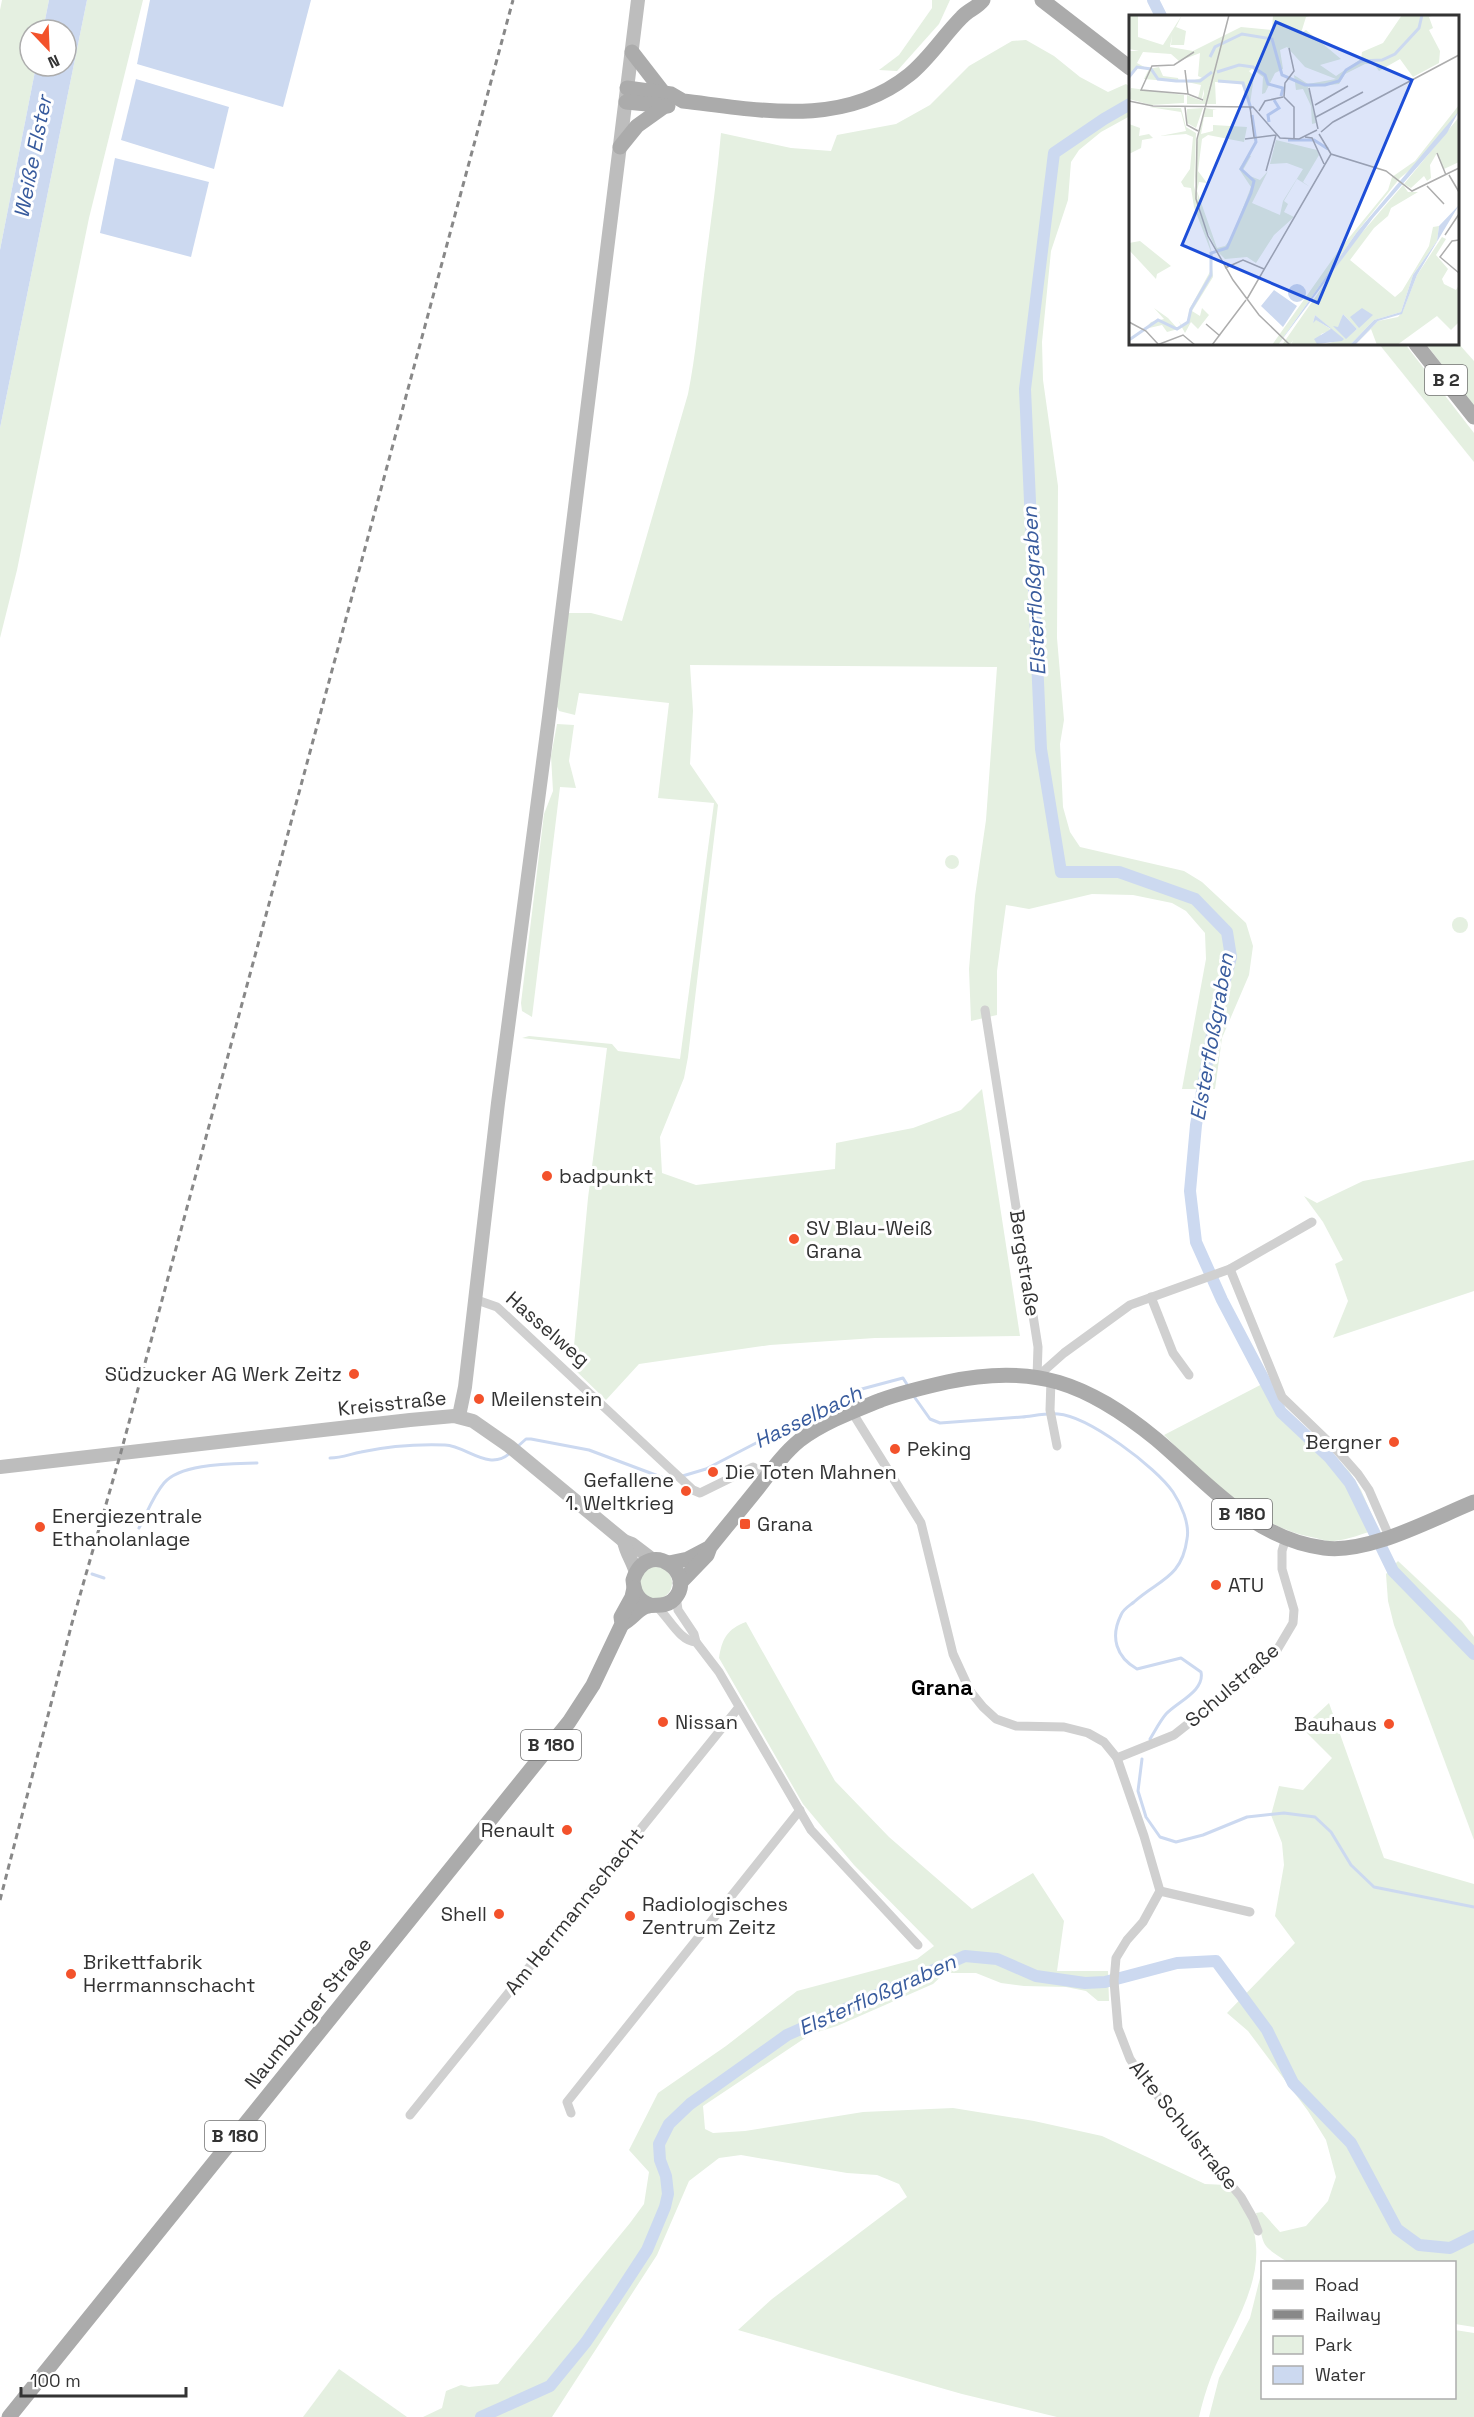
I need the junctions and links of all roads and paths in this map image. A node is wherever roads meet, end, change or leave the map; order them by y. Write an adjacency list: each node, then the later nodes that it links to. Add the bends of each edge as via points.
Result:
1 (638, 0): 4 (main road, Hasselweg)
2 (1042, 0): 5 (main road)
3 (981, 1): 7 (main road, via 909,75 858,103 828,110 783,112)
4 (632, 52): 6 (main road, Hasselweg); 7 (main road)
5 (1129, 66)
6 (626, 95): 7 (main road); 8 (main road, Hasselweg)
7 (664, 99): 8 (main road)
8 (620, 147): 15 (main road, Hasselweg)
9 (1417, 345): 10 (main road, B 2)
10 (1474, 417)
11 (985, 1010): 17 (street, Bergstraße)
12 (1312, 1222): 13 (street)
13 (1230, 1269): 14 (street); 24 (street, via 1282,1396 1358,1474 1369,1490)
14 (1151, 1297): 16 (street, via 1173,1353); 17 (street, via 1130,1305 1064,1353)
15 (474, 1299): 19 (main road, Hasselweg); 22 (street, Hasselweg, via 497,1307 700,1493 753,1467)
16 (1189, 1375)
17 (1044, 1378): 18 (main road, B 180, via 991,1374 899,1394); 20 (street, Bergstraße); 25 (main road, B 180, via 1095,1398 1128,1418 1227,1504)
18 (852, 1412): 22 (main road, B 180, via 808,1435); 36 (street, via 921,1523 953,1654 976,1699 996,1719 1016,1726 1064,1727 1088,1733 1104,1742)
19 (459, 1416): 21 (main road, Kreisstraße); 26 (main road, Kreisstraße, via 509,1446)
20 (1057, 1446)
21 (0, 1467)
22 (766, 1473): 27 (main road, B 180)
23 (1474, 1502): 24 (main road, B 180)
24 (1387, 1537): 25 (main road, B 180, via 1334,1549)
25 (1286, 1538): 36 (street, Schulstraße, via 1282,1569 1294,1610 1293,1623 1277,1650 1174,1735)
26 (624, 1541): 28 (main road, Kreisstraße); 30 (main road, Kreisstraße, via 634,1565)
27 (710, 1547): 29 (main road, B 180, via 688,1559); 31 (main road, B 180)
28 (653, 1560): 29 (main road); 30 (main road, via 643,1564)
29 (669, 1563): 31 (main road, via 677,1572)
30 (635, 1580): 32 (main road, via 639,1599); 33 (main road, Naumburger Straße / B 180)
31 (678, 1590): 32 (main road, via 667,1604); 34 (street, via 678,1610)
32 (653, 1606): 33 (main road, via 642,1608); 34 (street, via 681,1634)
33 (622, 1623): 44 (main road, Naumburger Straße / B 180, via 596,1680 569,1722)
34 (696, 1642): 35 (street)
35 (739, 1707): 37 (street); 42 (street, Am Herrmannschacht)
36 (1117, 1758): 38 (street)
37 (800, 1810): 40 (street, via 813,1832); 41 (street, via 567,2102)
38 (1160, 1891): 39 (street); 43 (street, Alte Schulstraße, via 1116,1958 1114,1981 1122,2043 1130,2059 1248,2206)
39 (1250, 1912)
40 (918, 1945)
41 (572, 2113)
42 (410, 2115)
43 (1258, 2231)
44 (9, 2417)

